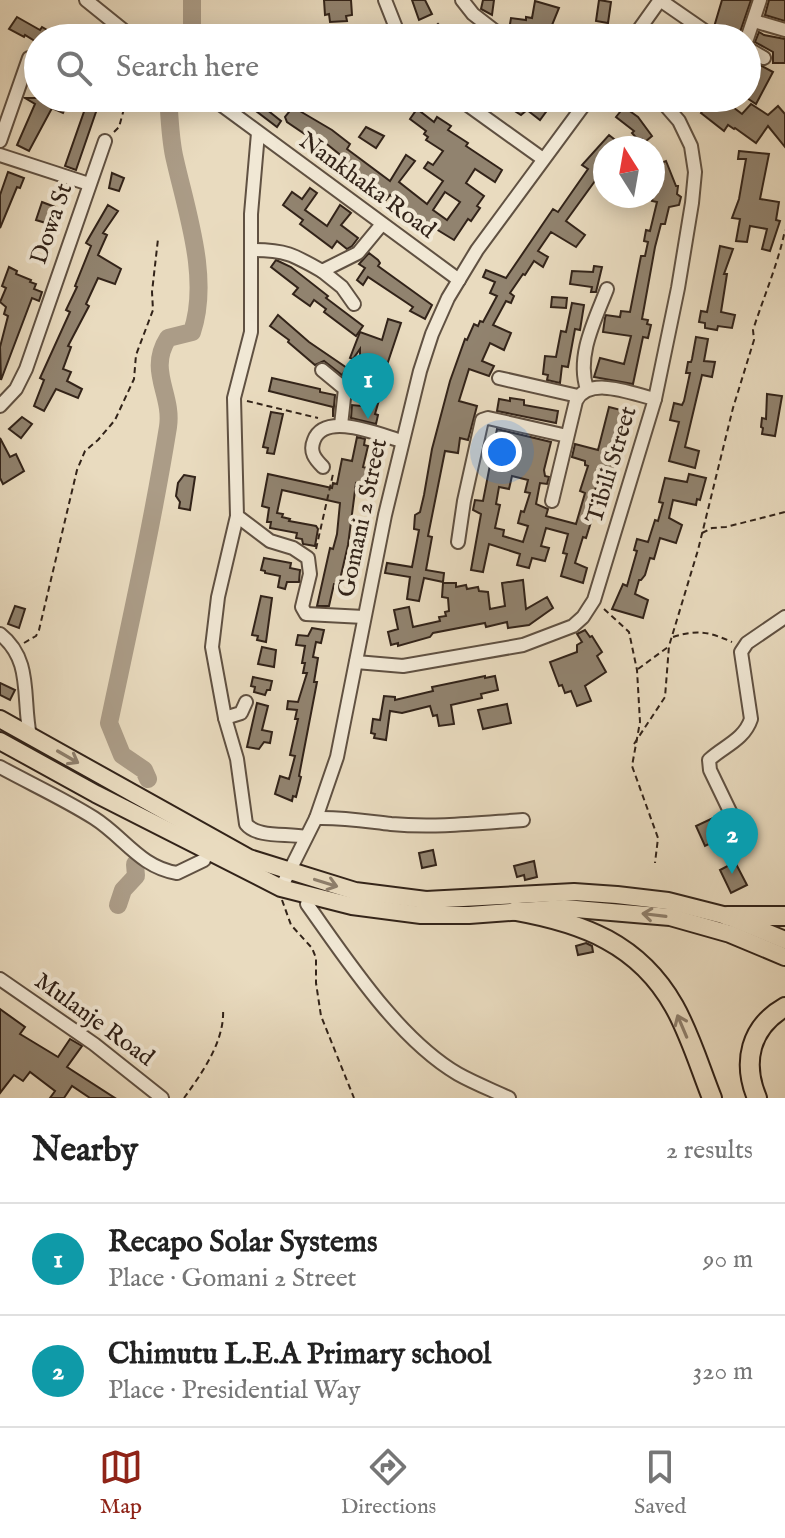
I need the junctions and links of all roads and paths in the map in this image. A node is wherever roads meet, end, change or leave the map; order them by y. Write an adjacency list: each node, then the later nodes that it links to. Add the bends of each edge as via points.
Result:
1 (86, 0): 7 (street)
2 (385, 0): 8 (street)
3 (462, 0): 9 (street)
4 (660, 0): 10 (street); 11 (street)
5 (760, 0): 6 (street)
6 (754, 21): 12 (street); 13 (street)
7 (116, 24)
8 (394, 24)
9 (486, 24)
10 (643, 24)
11 (695, 24)
12 (753, 24)
13 (785, 30)
14 (761, 56): 15 (street)
15 (764, 58)
16 (24, 72): 23 (street)
17 (123, 112): 24 (path, via 119,127)
18 (230, 112): 22 (street, Nankhaka Road)
19 (478, 112): 26 (street)
20 (578, 112): 26 (street, Gomani 2 Street)
21 (672, 112): 40 (street, Tibili Street, via 691,146 695,172)
22 (258, 133): 28 (street, Nankhaka Road); 31 (street)
23 (0, 141)
24 (105, 141): 27 (street, Dowa St)
25 (0, 155): 27 (street)
26 (543, 159): 33 (street, Gomani 2 Street)
27 (89, 184): 41 (street, Dowa St, via 26,369)
28 (382, 224): 32 (street, via 358,253); 33 (street, Nankhaka Road)
29 (785, 230): 49 (path, via 753,330)
30 (158, 239): 59 (path, via 153,310 136,355 134,379 115,420 85,451 39,630)
31 (253, 250): 32 (street, via 279,250); 39 (street, via 251,332)
32 (322, 271): 35 (street)
33 (459, 280): 44 (street, Gomani 2 Street, via 432,334)
34 (607, 289): 38 (street, via 590,333)
35 (354, 304)
36 (322, 370): 42 (street, via 345,389)
37 (499, 378): 38 (street)
38 (582, 393): 40 (street, via 601,387); 43 (street)
39 (234, 398): 42 (path); 48 (street)
40 (655, 399): 52 (street, Tibili Street)
41 (0, 406)
42 (338, 424): 44 (street); 45 (street, via 315,436 311,448)
43 (567, 436): 46 (street); 50 (street, via 482,420)
44 (402, 441): 53 (street, Gomani 2 Street)
45 (323, 467): 51 (path, via 334,474)
46 (552, 501)
47 (785, 512): 49 (path)
48 (237, 516): 51 (street, via 270,541 307,556); 63 (street, via 212,647)
49 (701, 533): 56 (path)
50 (458, 542)
51 (310, 574): 53 (street, via 302,607 306,614)
52 (594, 600): 60 (street, Tibili Street, via 573,626 523,645 403,666); 61 (path, via 629,632)
53 (364, 617): 60 (street, Gomani 2 Street)
54 (785, 617): 57 (street)
55 (0, 634): 59 (street)
56 (672, 637): 57 (path, via 707,632); 58 (path)
57 (747, 643): 72 (street, via 741,665 751,719 739,738 709,760)
58 (669, 646): 61 (path); 67 (path, via 665,697)
59 (15, 648): 65 (street, via 22,665)
60 (356, 662): 70 (street, Gomani 2 Street, via 337,757)
61 (637, 670): 67 (path, via 640,722)
62 (246, 702): 63 (street, via 241,713)
63 (225, 718): 73 (street, via 249,829 260,835)
64 (0, 719): 65 (main road)
65 (30, 736): 76 (main road, one-way to 76, via 249,858)
66 (0, 741): 69 (main road)
67 (634, 744): 75 (path, via 632,766 658,838)
68 (0, 767): 74 (street, via 94,818 156,868 177,873)
69 (96, 794): 74 (main road); 77 (main road)
70 (316, 818): 71 (street, via 462,825); 73 (street, Gomani 2 Street)
71 (523, 820)
72 (737, 826)
73 (306, 837): 76 (street, Gomani 2 Street)
74 (204, 860): 77 (main road, via 250,884)
75 (655, 863)
76 (290, 872): 77 (street, Gomani 2 Street); 82 (main road, one-way to 82, via 355,891 426,900 574,892 668,901)
77 (281, 892): 78 (main road); 80 (main road, via 388,912); 90 (path, via 291,925 316,958 321,1016)
78 (307, 904): 80 (main road, via 398,919); 91 (street, via 383,1006 425,1049 457,1073)
79 (516, 911): 80 (main road); 82 (main road, one-way to 79, via 609,910); 92 (highway, one-way to 79, via 674,1006 651,975 593,931)
80 (469, 915)
81 (785, 916): 82 (highway)
82 (728, 925): 83 (main road); 84 (main road)
83 (785, 940)
84 (785, 957)
85 (0, 979): 88 (street, Mulanje Road)
86 (785, 1007): 93 (highway, via 767,1020 750,1051 750,1081)
87 (223, 1009): 89 (path, via 224,1023 204,1070)
88 (162, 1098)
89 (184, 1098)
90 (354, 1098)
91 (509, 1098)
92 (712, 1098)
93 (757, 1098)

